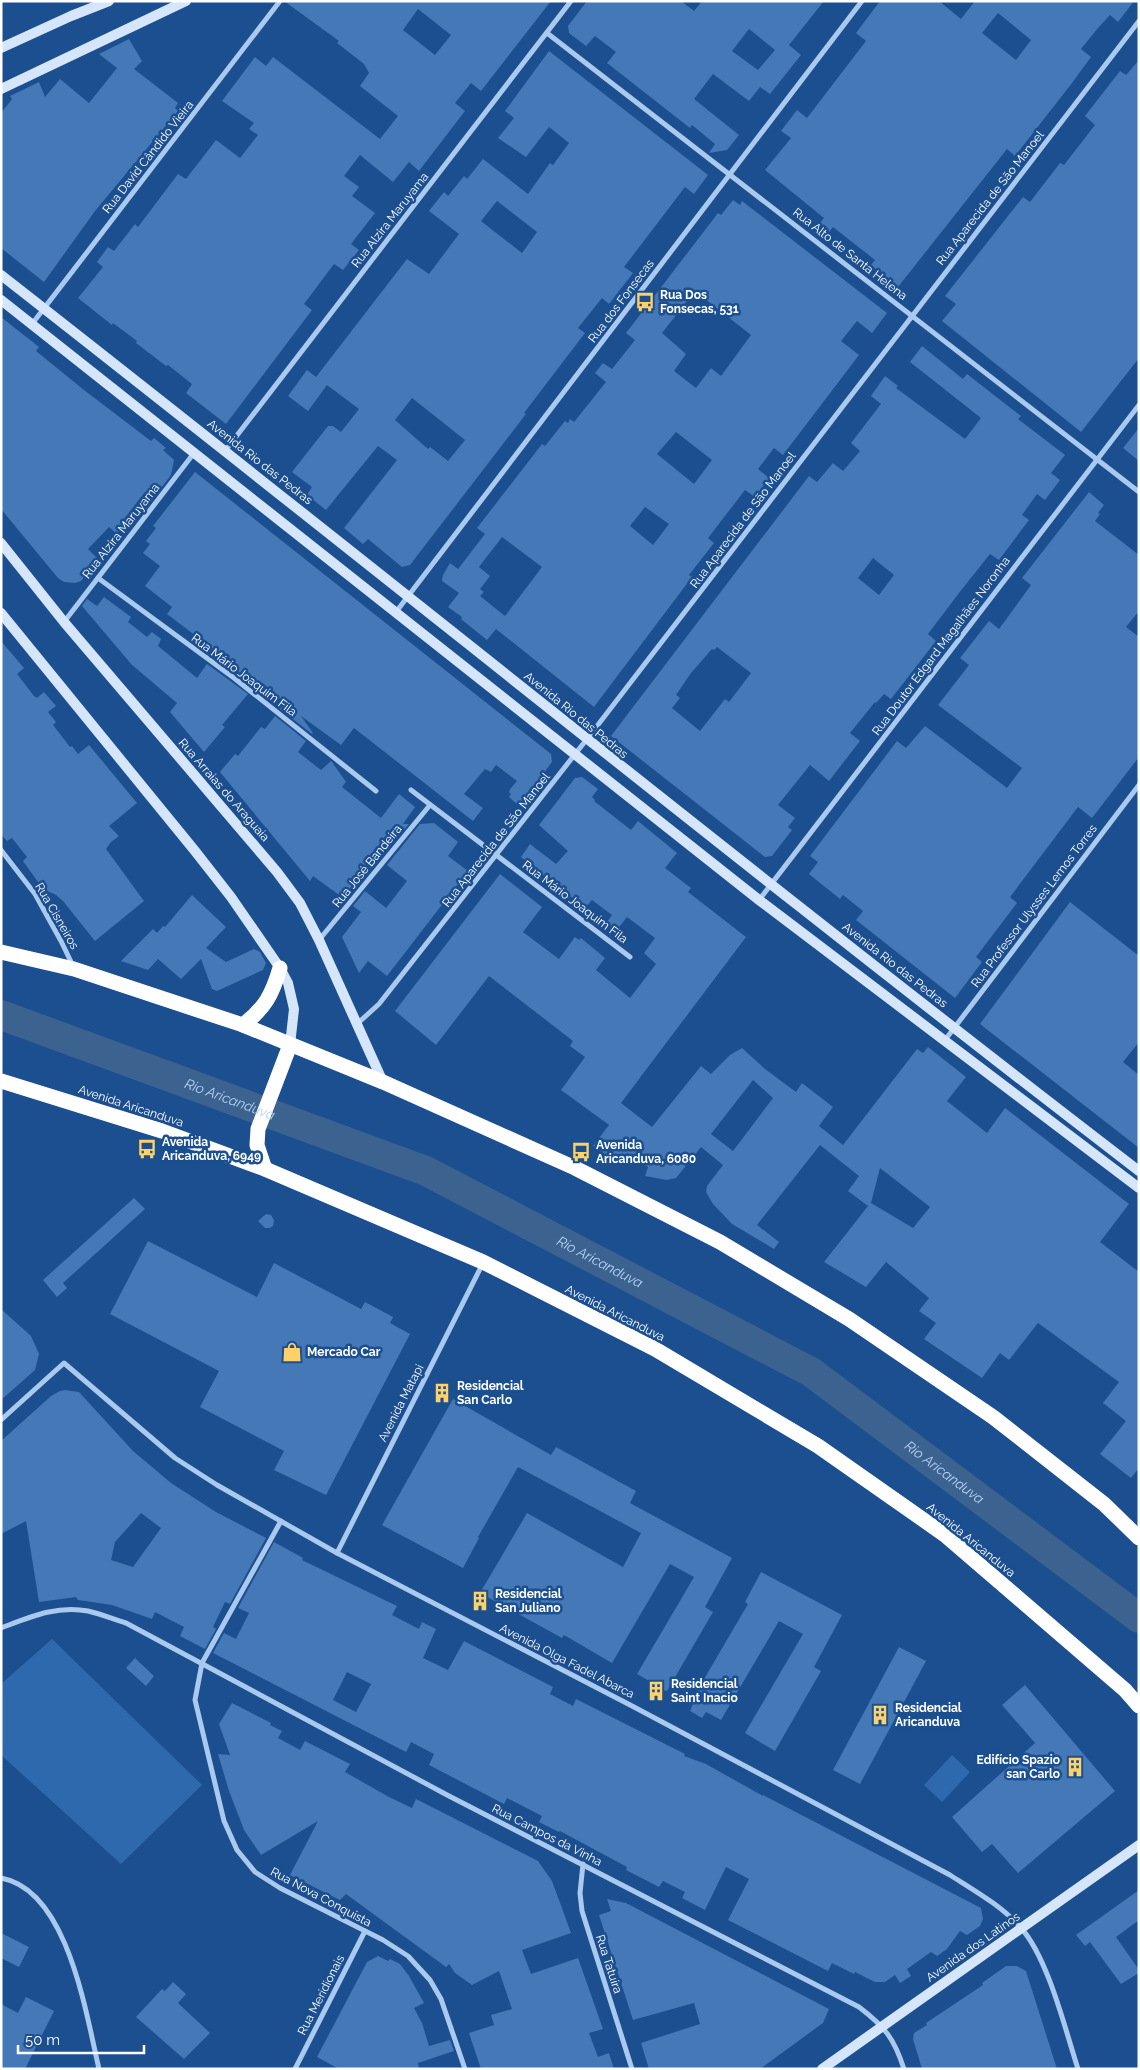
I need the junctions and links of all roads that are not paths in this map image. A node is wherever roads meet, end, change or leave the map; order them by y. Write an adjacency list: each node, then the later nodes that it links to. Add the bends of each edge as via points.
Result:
1 (109, 1): 8 (main road)
2 (186, 1): 9 (main road)
3 (280, 1): 13 (street, Rua David Cândido Vieira)
4 (571, 1): 7 (street, Rua Alzira Maruyama)
5 (862, 1): 10 (street, Rua dos Fonsecas)
6 (1139, 21): 14 (street, Rua Aparecida de São Manoel)
7 (547, 33): 10 (street, Rua Alto de Santa Helena); 17 (street, Rua Alzira Maruyama)
8 (1, 48)
9 (1, 89)
10 (730, 174): 14 (street, Rua Alto de Santa Helena); 23 (street, Rua dos Fonsecas)
11 (1, 275): 13 (main road, Avenida Rio das Pedras)
12 (1, 300): 15 (main road)
13 (44, 308): 15 (street, Rua David Cândido Vieira); 17 (main road, Avenida Rio das Pedras)
14 (912, 315): 19 (street, Rua Alto de Santa Helena); 27 (street, Rua Aparecida de São Manoel)
15 (32, 324): 18 (main road)
16 (1139, 405): 19 (street, Rua Doutor Edgard Magalhães Noronha)
17 (225, 451): 23 (main road, Avenida Rio das Pedras)
18 (195, 453): 22 (street, Rua Alzira Maruyama); 25 (main road)
19 (1097, 460): 20 (street, Rua Alto de Santa Helena); 35 (street, Rua Doutor Edgard Magalhães Noronha)
20 (1139, 492)
21 (1, 543): 26 (main road, Rua Arraias do Araguaia)
22 (98, 578): 26 (street, Rua Alzira Maruyama); 31 (street, Rua Mário Joaquim Fila, via 234,678)
23 (408, 596): 25 (street, Rua dos Fonsecas); 27 (main road, Avenida Rio das Pedras)
24 (1, 613): 40 (main road, via 231,897)
25 (396, 613): 28 (main road)
26 (64, 622): 37 (main road, Rua Arraias do Araguaia, via 278,872)
27 (587, 740): 28 (street, Rua Aparecida de São Manoel); 35 (main road, Avenida Rio das Pedras)
28 (576, 754): 34 (street, Rua Aparecida de São Manoel); 36 (main road)
29 (1139, 784): 44 (street, Rua Professor Ulysses Lemos Torres)
30 (411, 790): 32 (street, Rua Mário Joaquim Fila)
31 (376, 791)
32 (430, 805): 34 (street, Rua Mário Joaquim Fila); 37 (street, Rua José Bandeira)
33 (1, 850): 41 (street, Rua Cisneiros, via 35,894)
34 (497, 855): 39 (street, Rua Mário Joaquim Fila); 43 (street, Rua Aparecida de São Manoel, via 379,1004)
35 (770, 886): 36 (street, Rua Doutor Edgard Magalhães Noronha); 44 (main road, Avenida Rio das Pedras)
36 (759, 900): 45 (main road)
37 (320, 940): 43 (main road, Rua Arraias do Araguaia)
38 (1, 952): 41 (highway)
39 (630, 957)
40 (280, 968): 42 (highway, via 269,999); 46 (main road, via 290,989 294,1009)
41 (74, 969): 42 (highway)
42 (243, 1025): 46 (highway)
43 (356, 1025): 48 (main road, Rua Arraias do Araguaia)
44 (955, 1027): 45 (street, Rua Professor Ulysses Lemos Torres); 49 (main road, Avenida Rio das Pedras)
45 (944, 1040): 51 (main road)
46 (290, 1045): 48 (highway); 50 (highway, via 258,1129 257,1145)
47 (1, 1081): 50 (highway, Avenida Aricanduva, via 162,1131)
48 (382, 1082): 56 (highway, via 575,1168 720,1242 849,1319 993,1417 1104,1504)
49 (1138, 1168): 51 (street)
50 (265, 1169): 53 (highway, Avenida Aricanduva)
51 (1127, 1179): 52 (main road)
52 (1139, 1188)
53 (483, 1262): 57 (street, Avenida Matapi); 60 (highway, Avenida Aricanduva, via 654,1349 818,1446 945,1535 1125,1690)
54 (1, 1420): 55 (street, Avenida Olga Fadel Abarca, via 64,1363 175,1458)
55 (281, 1521): 57 (street, Avenida Olga Fadel Abarca); 59 (street, Rua Nova Conquista)
56 (1139, 1538)
57 (336, 1553): 64 (street, Avenida Olga Fadel Abarca, via 950,1876 994,1904)
58 (1, 1628): 59 (street, Rua Campos da Vinha, via 36,1614 63,1608 88,1611 126,1623)
59 (202, 1663): 62 (street, Rua Campos da Vinha); 65 (street, Rua Nova Conquista, via 195,1700 224,1821 237,1850 263,1878)
60 (1139, 1706)
61 (1139, 1845): 64 (main road, Avenida dos Latinos)
62 (583, 1864): 66 (street, Rua Campos da Vinha, via 859,2007); 70 (street, Rua Tatuíra, via 582,1911)
63 (1, 1878): 67 (street, via 14,1880 34,1894 59,1932 74,1966)
64 (1021, 1928): 66 (main road, Avenida dos Latinos); 73 (street, Avenida Olga Fadel Abarca, via 1039,1954)
65 (365, 1931): 68 (street, Rua Meridionais); 69 (street, Rua Nova Conquista, via 408,1956 430,1980 441,1999)
66 (882, 2025): 71 (main road, Avenida dos Latinos); 72 (street, Rua Campos da Vinha, via 896,2047)
67 (99, 2069)
68 (294, 2069)
69 (465, 2069)
70 (632, 2069)
71 (822, 2069)
72 (904, 2069)
73 (1078, 2069)

